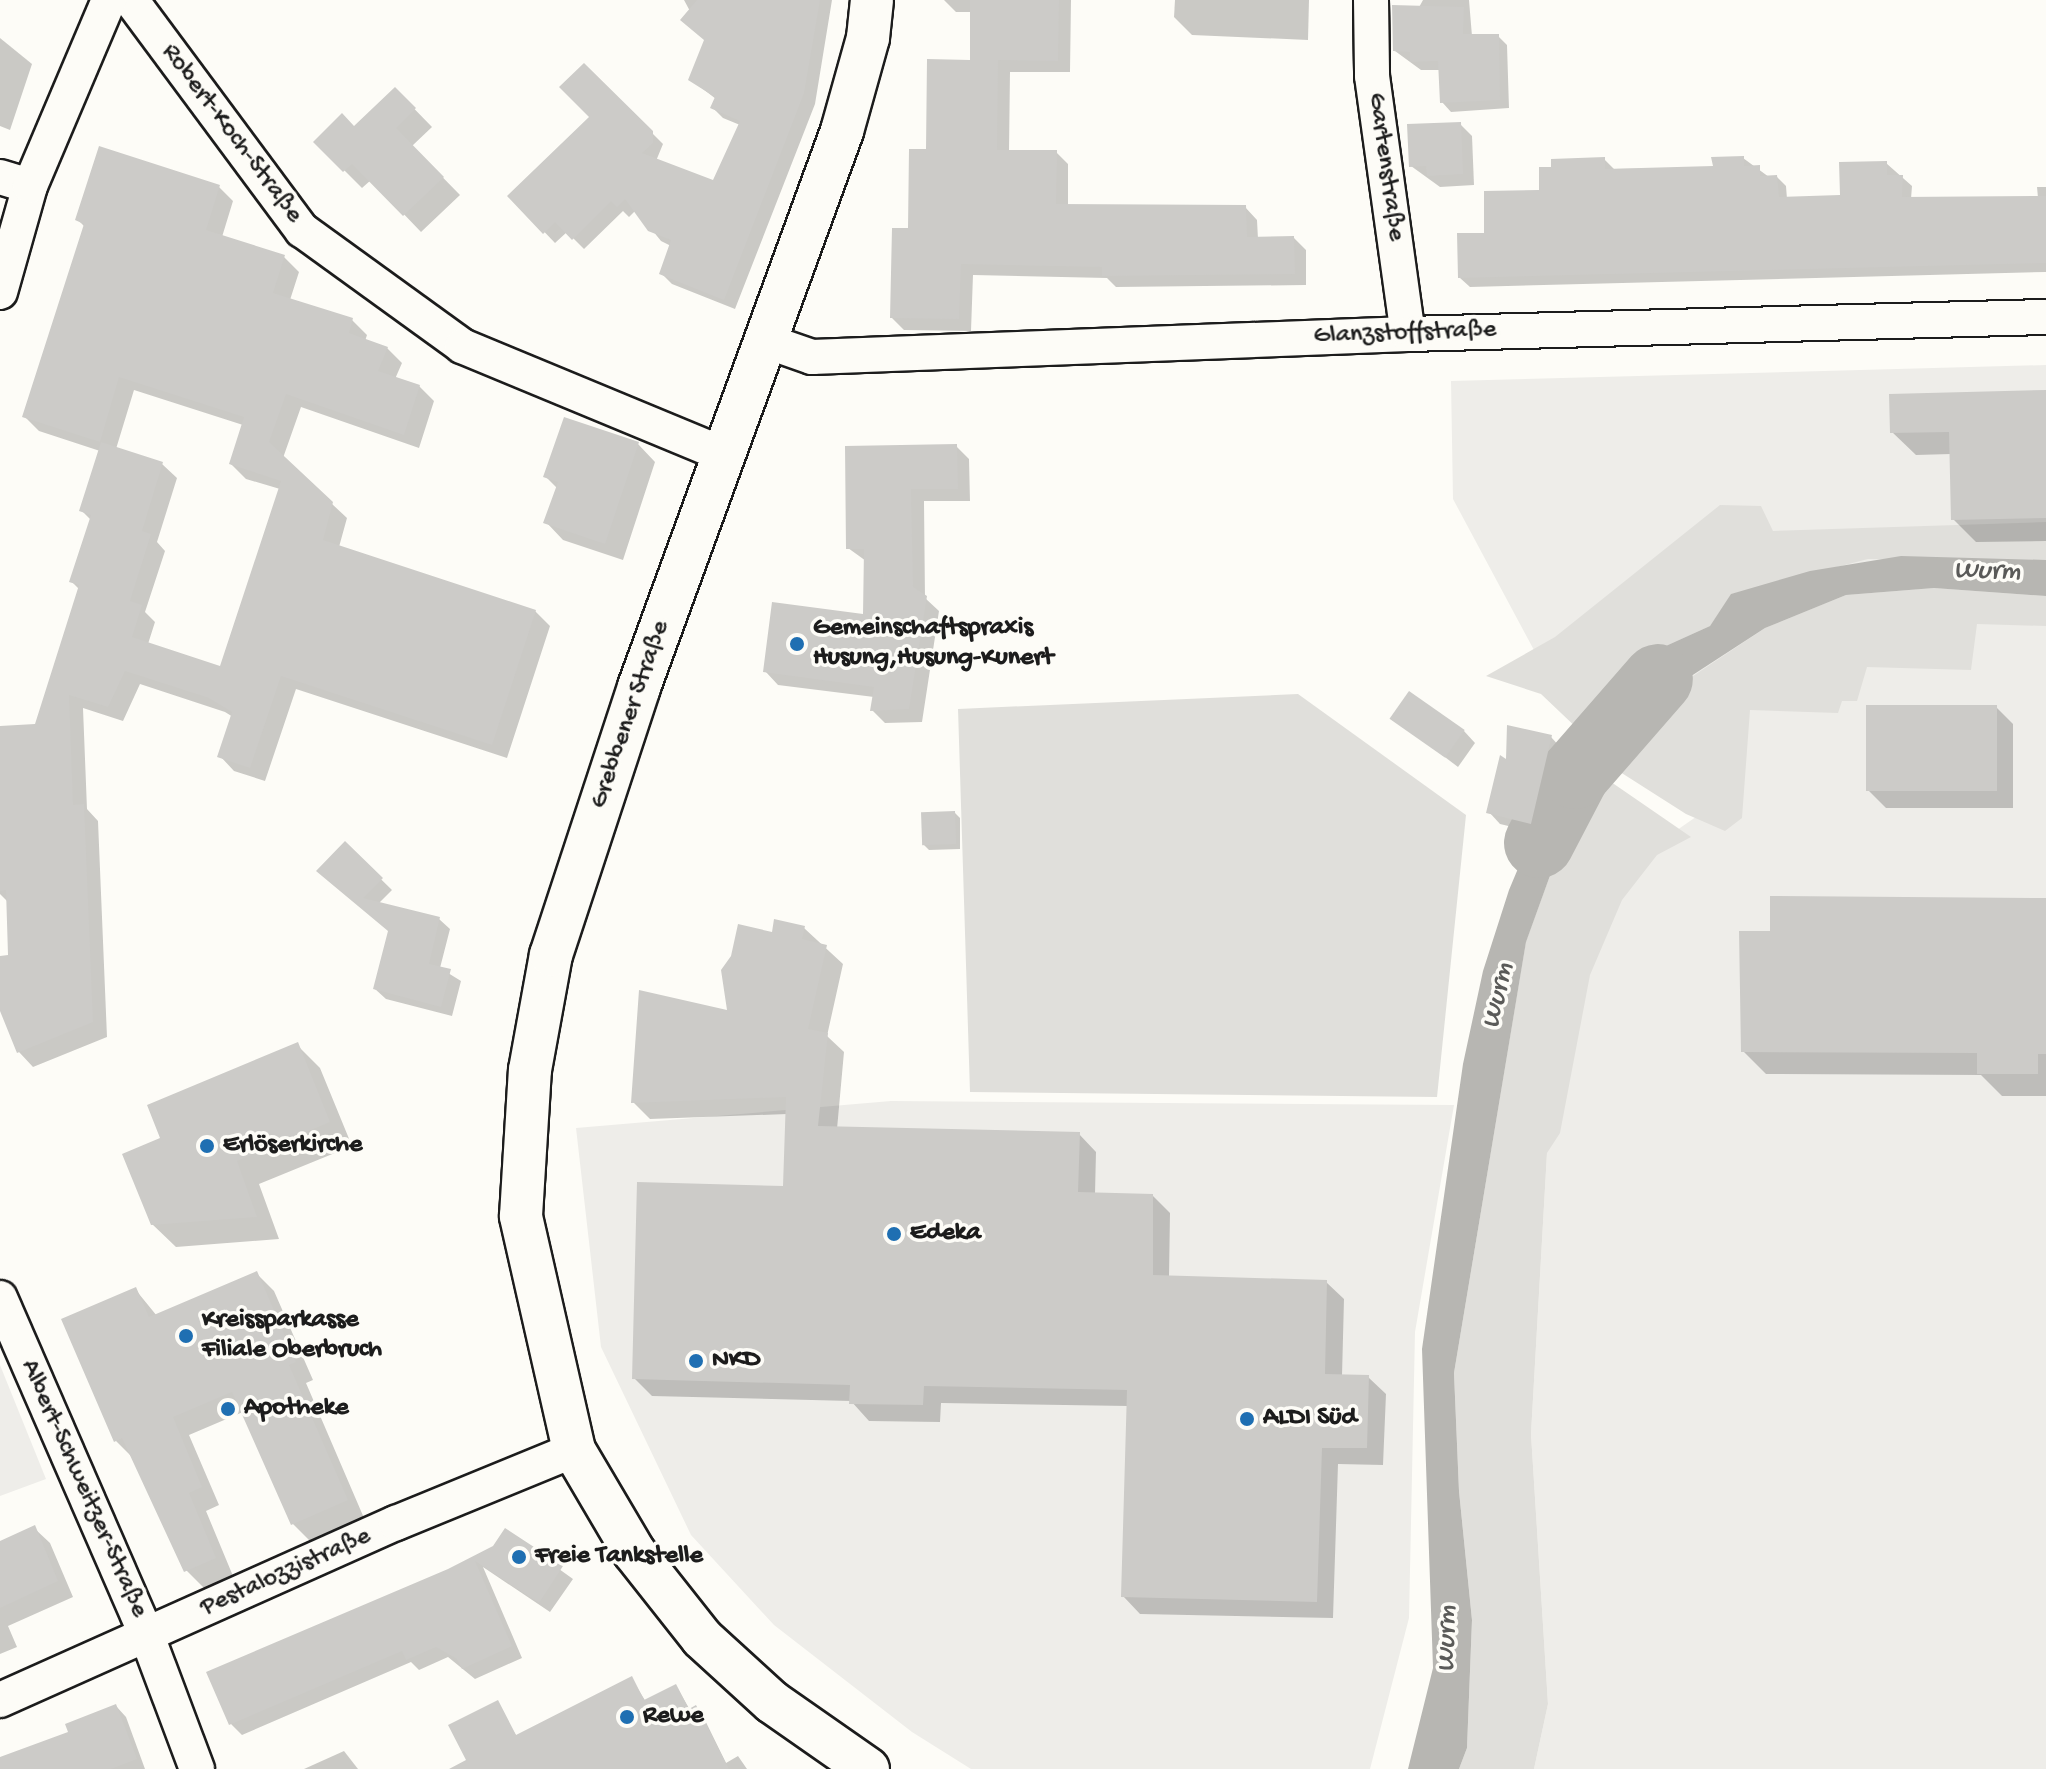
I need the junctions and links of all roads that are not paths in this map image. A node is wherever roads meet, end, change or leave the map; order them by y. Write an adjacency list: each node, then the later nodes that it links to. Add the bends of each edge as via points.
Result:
1 (109, 0): 5 (street)
2 (131, 0): 10 (street, Robert-Koch-Straße, via 302,230 462,346)
3 (872, 0): 9 (street, Grebbener Straße, via 868,38 842,131)
4 (1371, 0): 8 (street, Gartenstraße, via 1372,76)
5 (15, 182): 6 (street)
6 (0, 292)
7 (2046, 317): 8 (street, Glanzstoffstraße)
8 (1408, 334): 9 (street, Glanzstoffstraße, via 812,357)
9 (766, 341): 10 (street, Grebbener Straße)
10 (723, 454): 12 (street, Grebbener Straße, via 551,955 530,1070 521,1216)
11 (0, 1298): 13 (street, Albert-Schweitzer-Straße)
12 (574, 1450): 13 (street, Pestalozzistraße, via 396,1523); 16 (street, Grebbener Straße, via 634,1552 702,1638 772,1702)
13 (147, 1636): 14 (street, Pestalozzistraße); 15 (street, Albert-Schweitzer-Straße)
14 (0, 1700)
15 (197, 1769)
16 (868, 1769)

